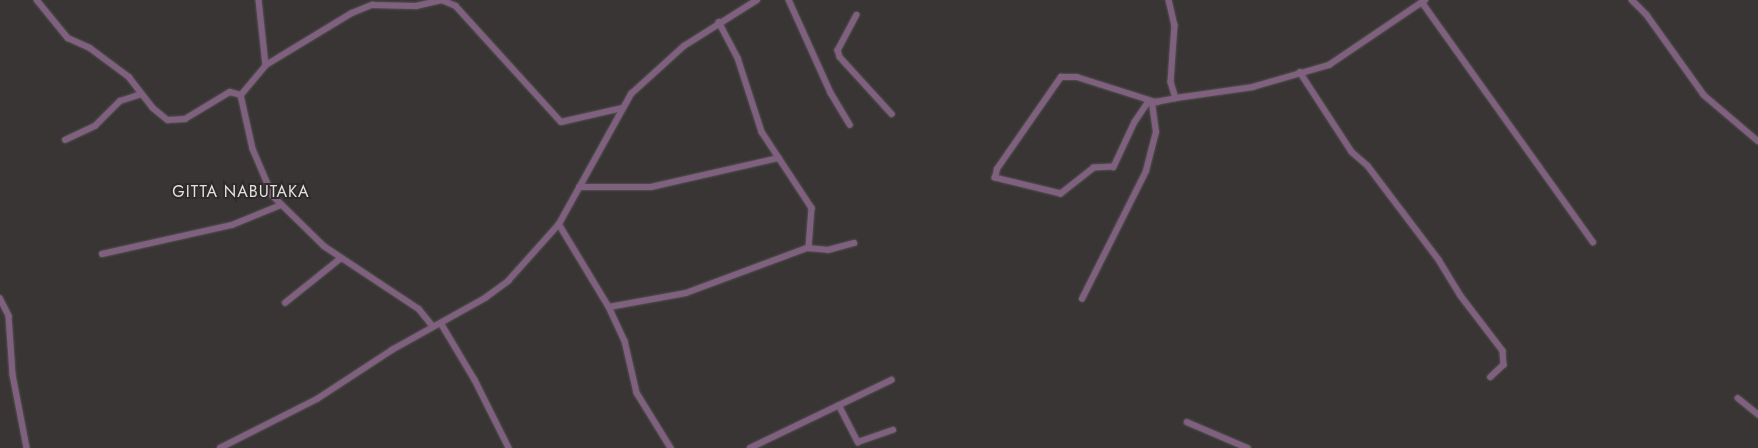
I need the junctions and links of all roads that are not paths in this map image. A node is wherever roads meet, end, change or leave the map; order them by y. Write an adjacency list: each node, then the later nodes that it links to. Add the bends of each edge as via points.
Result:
1 (37, 0): 12 (street, via 68,38 96,52 131,79)
2 (259, 0): 10 (street)
3 (756, 0): 9 (street)
4 (789, 0): 19 (street, via 830,93)
5 (1169, 0): 14 (street, via 1175,24 1171,82)
6 (1632, 0): 21 (street, via 1647,15 1704,96)
7 (1424, 1): 11 (street, via 1340,59); 26 (street)
8 (857, 15): 18 (street, via 838,50 840,57)
9 (719, 22): 17 (street, via 652,72); 22 (street, via 738,58 755,119)
10 (266, 65): 13 (street); 17 (street, via 368,6 416,6 442,0 456,6 561,122)
11 (1300, 72): 14 (street, via 1253,87); 37 (street, via 1352,152 1368,166 1503,351 1504,365)
12 (141, 94): 13 (street, via 160,115 175,121 197,113 230,92); 20 (street, via 120,101 95,126)
13 (241, 95): 24 (street, via 262,175 267,188)
14 (1176, 98): 15 (street)
15 (1159, 102): 16 (street); 16 (street, via 1077,77 1061,77 997,169 995,178 1061,194 1094,168 1114,167 1135,122 1148,103)
16 (1152, 103): 32 (street, via 1156,132 1146,171)
17 (622, 108): 23 (street)
18 (892, 114)
19 (850, 126)
20 (65, 140)
21 (1758, 141)
22 (779, 158): 23 (street, via 651,187); 28 (street, via 812,208)
23 (579, 187): 25 (street)
24 (281, 205): 29 (street, via 232,225); 30 (street)
25 (559, 224): 34 (street); 35 (street, via 508,281 486,298)
26 (1593, 242)
27 (854, 243): 28 (street, via 834,249)
28 (809, 248): 34 (street, via 686,293)
29 (102, 254)
30 (340, 259): 33 (street); 36 (street, via 418,309)
31 (0, 298): 45 (street, via 9,316 13,375)
32 (1082, 299)
33 (285, 303)
34 (609, 307): 48 (street, via 625,341 637,392)
35 (441, 323): 36 (street); 47 (street, via 479,387)
36 (434, 326): 44 (street, via 317,400)
37 (1491, 376)
38 (891, 380): 40 (street)
39 (1738, 398): 41 (street)
40 (839, 405): 43 (street, via 858,442); 49 (street)
41 (1758, 414)
42 (1186, 422): 50 (street)
43 (893, 430)
44 (234, 445): 46 (street)
45 (27, 448)
46 (220, 448)
47 (509, 448)
48 (671, 448)
49 (750, 448)
50 (1248, 448)

